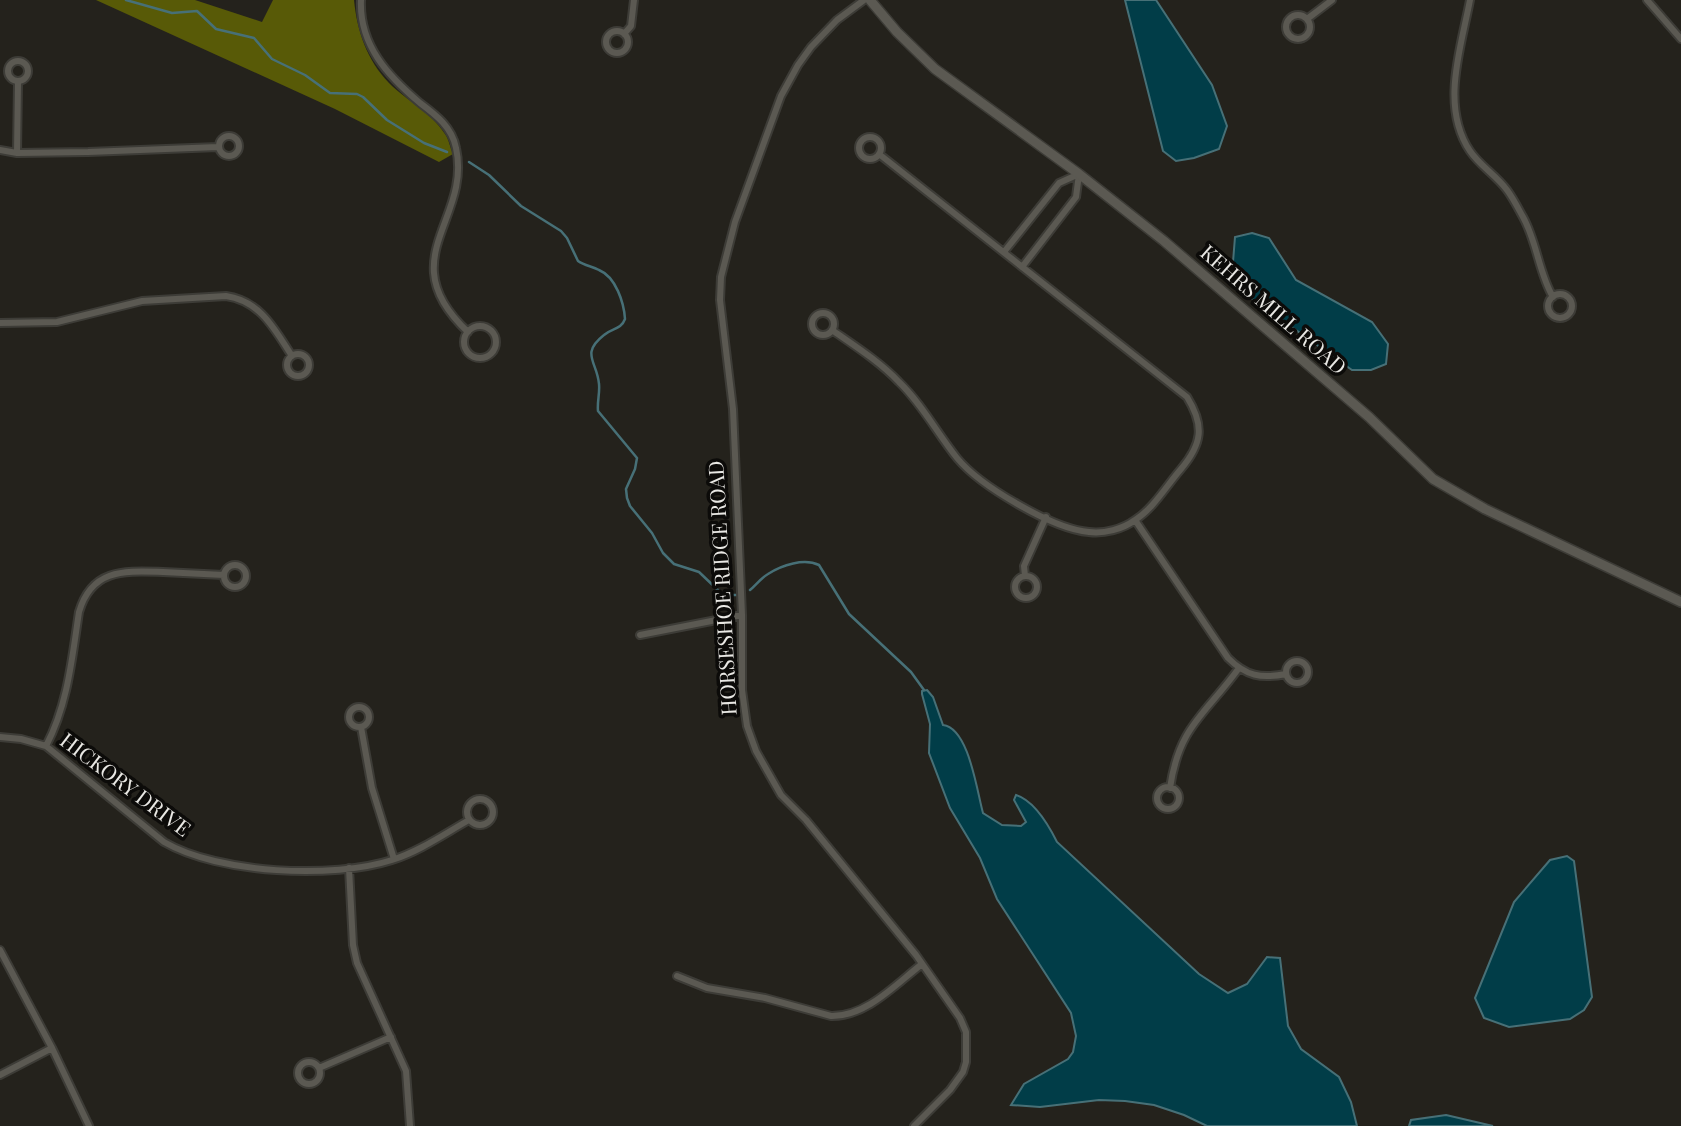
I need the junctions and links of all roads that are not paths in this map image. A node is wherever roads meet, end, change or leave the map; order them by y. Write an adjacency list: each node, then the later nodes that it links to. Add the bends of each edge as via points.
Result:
1 (360, 0): 22 (street, via 373,53 453,137 458,157 456,183 436,242 434,270 441,302)
2 (634, 0): 9 (street, via 631,26)
3 (864, 0): 29 (street, HORSESHOE RIDGE ROAD, via 811,47 781,96 735,222 721,277 733,408)
4 (870, 0): 16 (main road, KEHRS MILL ROAD, via 936,69)
5 (1332, 0): 8 (street)
6 (1470, 0): 19 (street, via 1454,82 1459,128 1471,151 1507,190 1524,219)
7 (1647, 0): 10 (street)
8 (1307, 19)
9 (624, 34)
10 (1681, 39)
11 (18, 82): 14 (street)
12 (218, 147): 14 (street)
13 (0, 150): 14 (street)
14 (17, 153)
15 (878, 155): 17 (street)
16 (1079, 174): 17 (street, via 1059,183); 18 (street, via 1076,197); 28 (main road, KEHRS MILL ROAD, via 1264,325 1433,479 1485,509)
17 (1004, 252): 18 (street)
18 (1022, 267): 25 (street, via 1176,387 1197,412 1198,440 1192,455)
19 (1553, 297)
20 (0, 323): 23 (street, via 57,322 142,301 226,296 260,310)
21 (832, 330): 24 (street, via 899,381 957,459 976,477)
22 (468, 332): 22 (street, via 464,342 470,355 485,357 493,351 496,342 489,330 476,327)
23 (292, 356)
24 (1046, 517): 25 (street, via 1089,532 1105,532); 27 (street, via 1024,566)
25 (1135, 520): 31 (street)
26 (224, 575): 35 (street, via 124,572 102,578 93,586 79,612 66,694)
27 (1025, 576)
28 (1681, 602)
29 (742, 615): 30 (street); 41 (street, HORSESHOE RIDGE ROAD, via 741,690 756,751 781,794)
30 (640, 635)
31 (1239, 668): 32 (street, via 1259,677); 36 (street, via 1184,736)
32 (1286, 674)
33 (361, 727): 38 (street, via 372,788)
34 (0, 737): 35 (street, HICKORY DRIVE)
35 (46, 746): 39 (street, HICKORY DRIVE, via 178,850 244,867)
36 (1170, 788)
37 (469, 820): 37 (street, HICKORY DRIVE, via 488,823 494,812 491,803 474,800 467,809); 38 (street, HICKORY DRIVE)
38 (394, 859): 39 (street, HICKORY DRIVE)
39 (349, 868): 43 (street, via 357,963)
40 (0, 950): 44 (street)
41 (922, 964): 42 (street, via 867,1006 841,1016 707,988); 49 (street, HORSESHOE RIDGE ROAD, via 960,1018 967,1049 963,1072)
42 (677, 976)
43 (391, 1037): 45 (street); 48 (street, via 406,1071)
44 (52, 1048): 46 (street); 47 (street)
45 (319, 1068)
46 (0, 1075)
47 (89, 1126)
48 (410, 1126)
49 (914, 1126)

